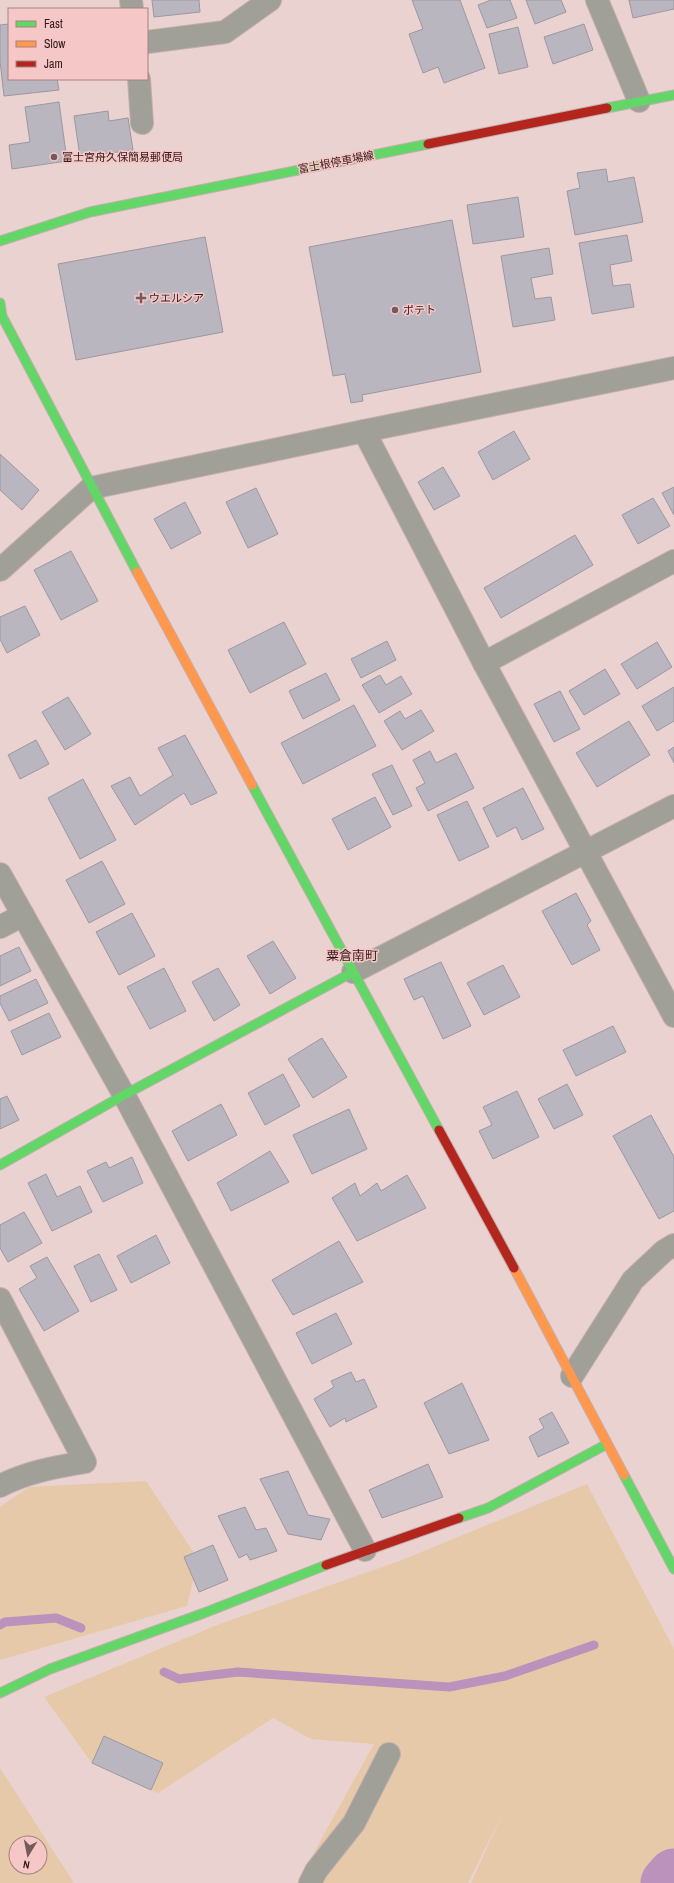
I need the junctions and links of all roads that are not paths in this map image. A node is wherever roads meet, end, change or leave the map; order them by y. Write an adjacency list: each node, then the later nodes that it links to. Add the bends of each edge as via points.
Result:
1 (270, 0): 3 (street, via 225,32)
2 (597, 0): 6 (street)
3 (148, 42)
4 (139, 80): 7 (street)
5 (674, 95): 6 (street, 富士根停車場線)
6 (639, 101): 8 (street, 富士根停車場線, via 90,212)
7 (142, 123)
8 (0, 241)
9 (0, 303): 12 (street, via 2,316)
10 (674, 368): 11 (street)
11 (364, 431): 12 (street); 15 (street)
12 (91, 488): 14 (street); 21 (street)
13 (674, 561): 15 (street)
14 (0, 570)
15 (484, 663): 17 (street)
16 (674, 806): 17 (street)
17 (587, 852): 21 (street); 22 (street)
18 (0, 874): 19 (street)
19 (23, 915): 20 (street); 23 (street)
20 (0, 927)
21 (353, 972): 23 (street); 27 (street)
22 (674, 1016)
23 (124, 1095): 24 (street); 30 (street)
24 (0, 1165)
25 (674, 1245): 27 (street, via 633,1280)
26 (0, 1299): 29 (street, via 85,1462 45,1469)
27 (572, 1376): 28 (street)
28 (607, 1444): 30 (street, via 488,1508); 31 (street)
29 (0, 1486)
30 (366, 1550): 32 (street, via 50,1669)
31 (674, 1570)
32 (0, 1693)
33 (389, 1754): 34 (street, via 354,1823 316,1871)
34 (310, 1883)

